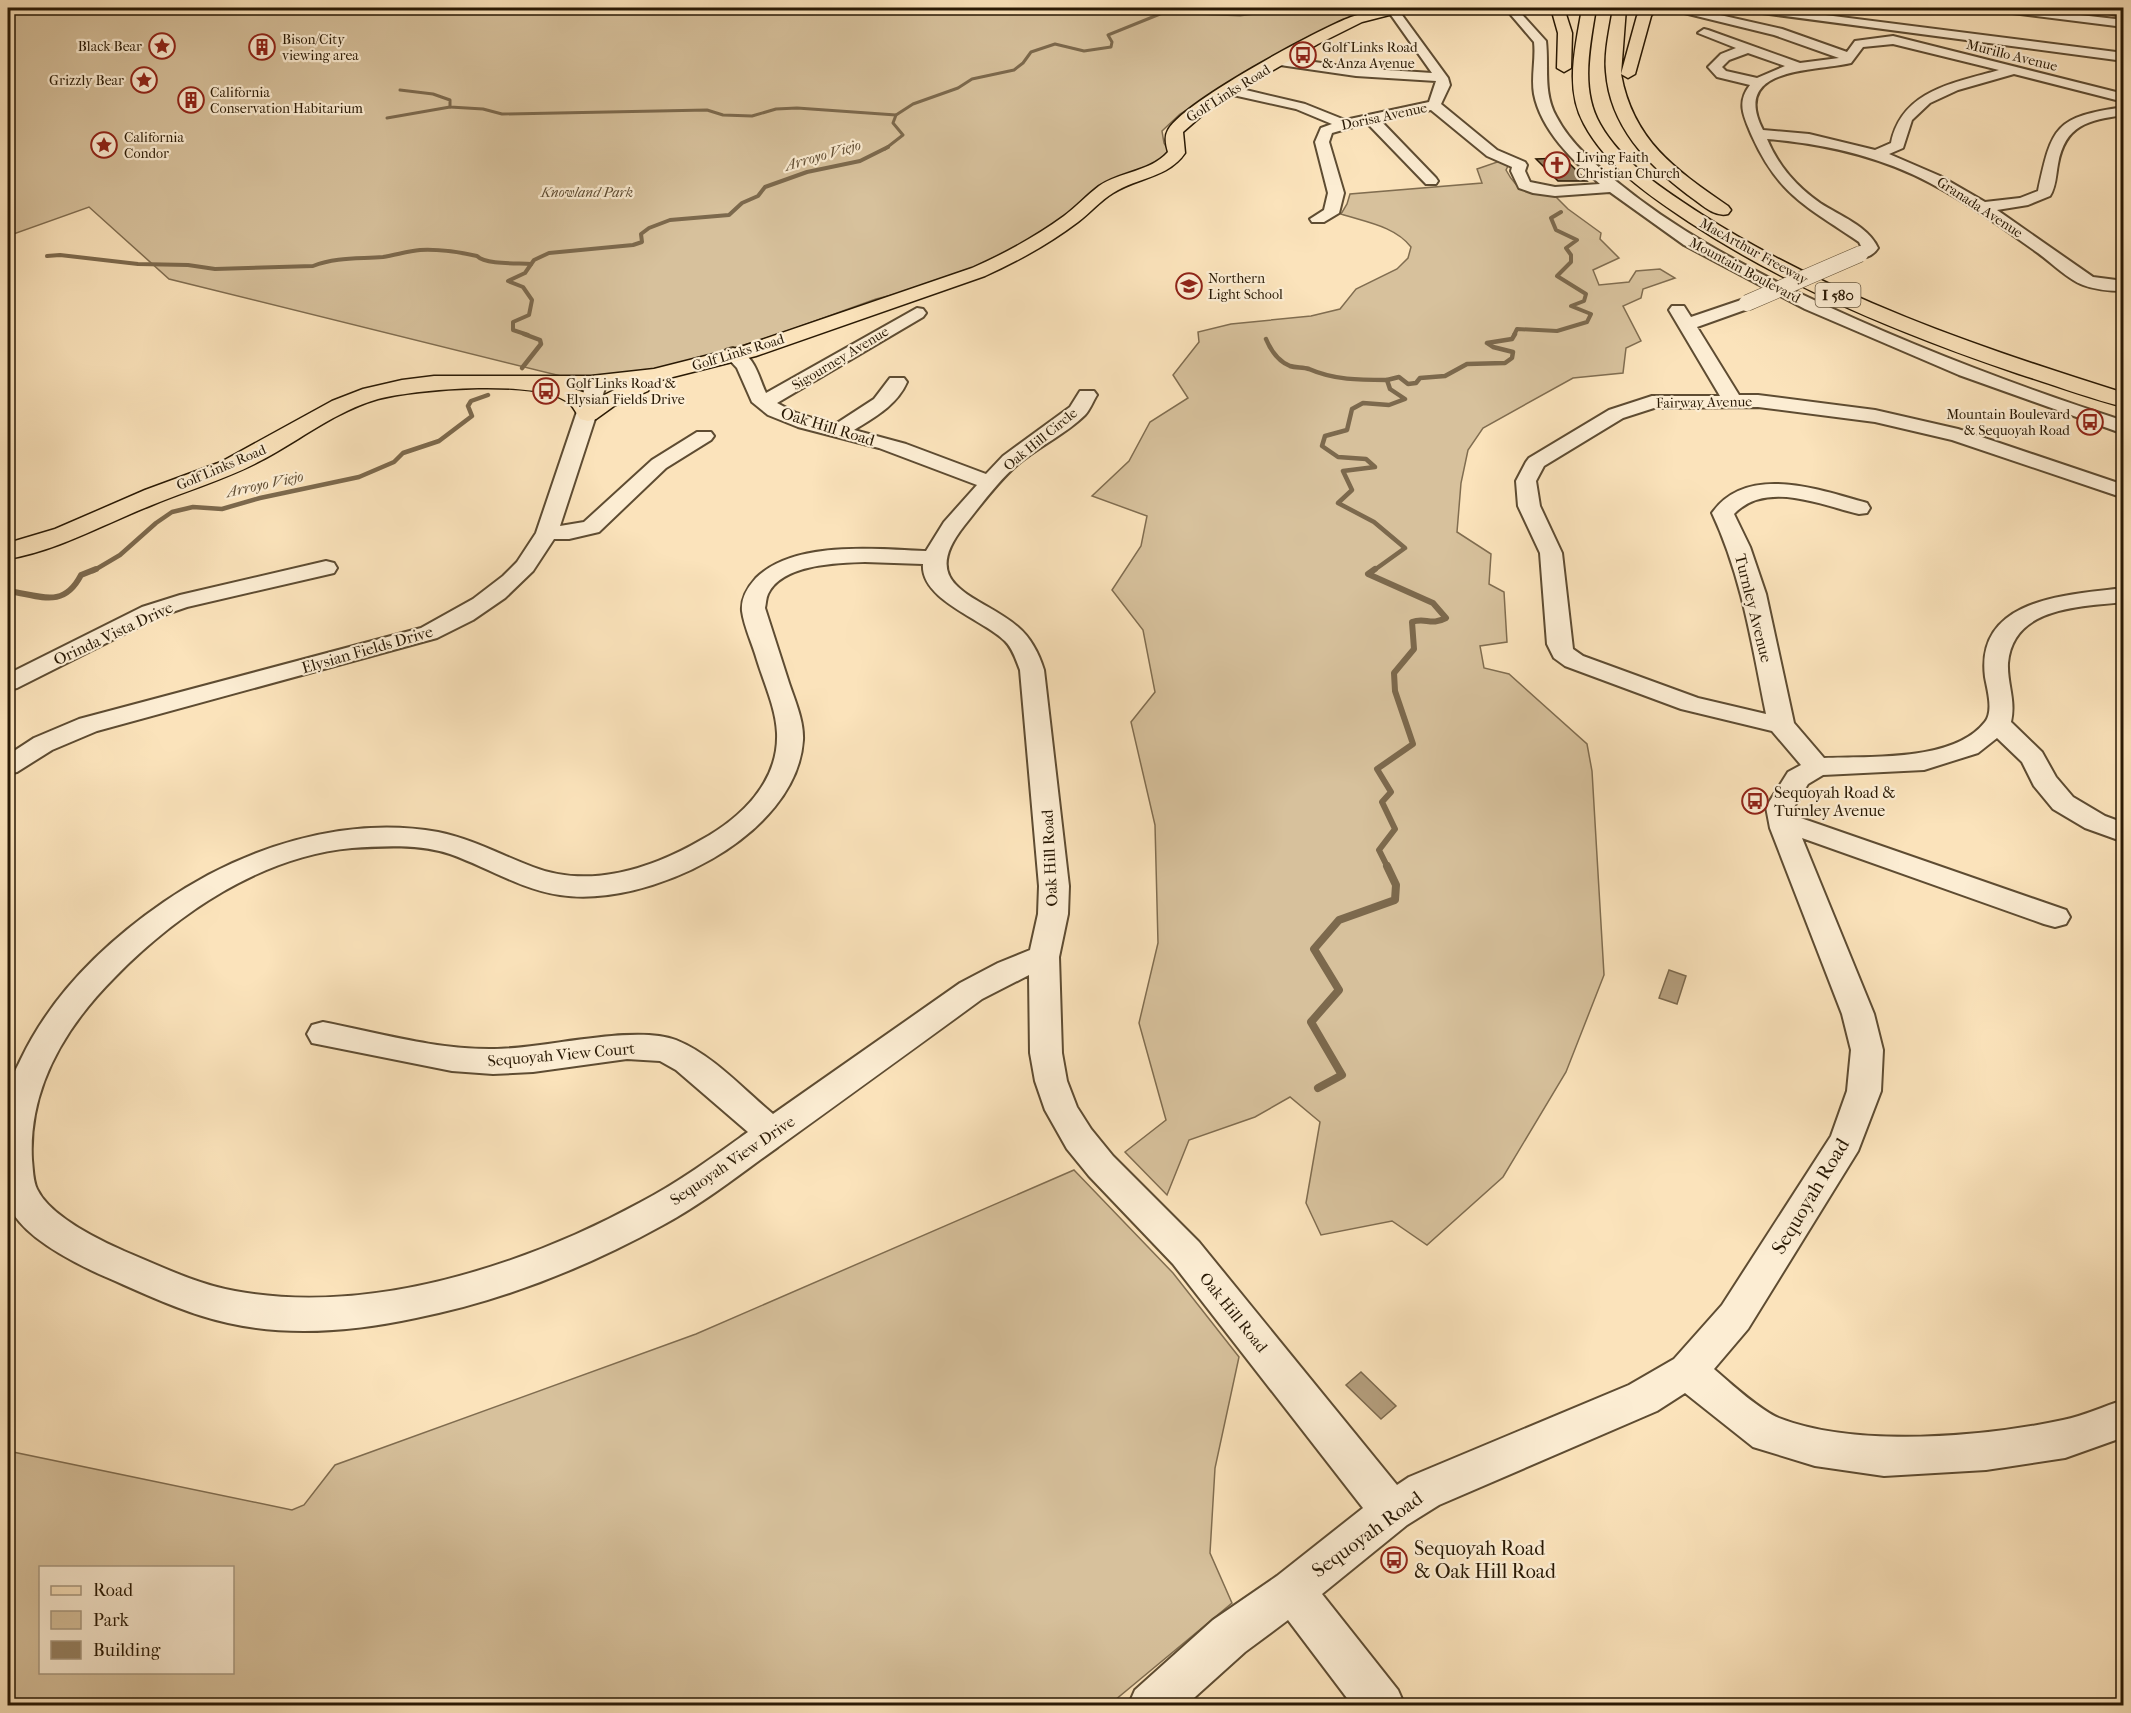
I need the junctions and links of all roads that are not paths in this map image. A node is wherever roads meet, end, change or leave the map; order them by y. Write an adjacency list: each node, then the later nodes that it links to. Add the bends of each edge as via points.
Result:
1 (1510, 8): 35 (street, Mountain Boulevard, via 1540,40 1539,85 1554,126 1584,161)
2 (1558, 8): 30 (main road, via 1565,33 1565,77)
3 (1589, 8): 30 (main road, MacArthur Freeway / I 580, via 1580,80)
4 (1619, 8): 24 (main road, MacArthur Freeway, via 1613,69)
5 (1650, 8): 24 (main road, via 1644,16 1628,76)
6 (1676, 8): 17 (street, via 1778,32)
7 (1747, 8): 13 (street)
8 (1996, 8): 12 (street)
9 (1395, 9): 19 (main road, Golf Links Road, via 1352,22); 22 (street)
10 (1987, 20): 11 (street)
11 (2009, 22)
12 (2124, 24)
13 (1902, 28): 15 (street); 18 (street)
14 (1704, 33): 16 (street)
15 (1893, 40): 17 (street, via 1859,44); 21 (street, Murillo Avenue)
16 (1749, 48): 20 (street); 23 (street, via 1725,57 1714,67 1722,74)
17 (1851, 57): 20 (street, via 1835,63)
18 (2124, 57)
19 (1280, 61): 22 (street, via 1356,72); 25 (main road, Golf Links Road)
20 (1798, 66): 23 (street)
21 (2011, 71): 26 (street, Murillo Avenue); 33 (street, via 1924,101 1904,120 1898,145)
22 (1442, 78): 27 (street)
23 (1760, 83): 32 (street, via 1749,98 1747,113)
24 (1616, 89): 38 (main road, MacArthur Freeway, via 1627,123 1654,157 1696,192)
25 (1229, 90): 31 (street, via 1286,100 1316,109); 43 (main road, Golf Links Road, via 1184,118 1175,130 1173,142 1177,153 1170,163 1106,190 1061,226 1015,254 938,287)
26 (2124, 98)
27 (1434, 105): 29 (street, Dorisa Avenue); 35 (street, via 1492,153 1520,165 1520,177 1527,187 1548,191)
28 (2124, 111): 36 (street, via 2094,116 2060,137 2045,193 2032,200)
29 (1370, 119): 31 (street, Dorisa Avenue); 34 (street)
30 (1592, 123): 50 (main road, MacArthur Freeway / I 580, via 1618,157 1660,195 1765,259 1916,328)
31 (1343, 124): 37 (street, Dorisa Avenue, via 1326,130 1322,142 1336,193 1331,213)
32 (1758, 134): 33 (street, Granada Avenue, via 1811,137); 49 (street, bridge, via 1770,161 1792,187 1807,202 1866,238 1870,248 1747,303 1682,317)
33 (1878, 154): 36 (street, Granada Avenue, via 1933,176)
34 (1431, 181)
35 (1614, 187): 53 (street, Mountain Boulevard, via 1703,249 1863,329 1956,370)
36 (1983, 207): 41 (street, Granada Avenue, via 2087,281)
37 (1318, 219)
38 (1742, 222)
39 (1808, 258): 40 (main road, MacArthur Freeway / I 580)
40 (1846, 277)
41 (2124, 286)
42 (916, 313): 51 (street, Sigourney Avenue)
43 (733, 354): 44 (main road, Golf Links Road); 51 (street, Oak Hill Road, via 749,368)
44 (683, 368): 45 (main road, Golf Links Road); 52 (main road, via 606,401)
45 (597, 382): 47 (main road, Golf Links Road); 52 (street, Elysian Fields Drive)
46 (897, 382): 54 (street, via 888,398)
47 (536, 383): 52 (main road, via 577,398); 60 (main road, Golf Links Road, via 447,381 369,395 328,411 238,463 153,495 63,536)
48 (1087, 395): 56 (street, Oak Hill Circle, via 1078,411 1010,459)
49 (1732, 400): 57 (street, Fairway Avenue, via 1821,407 1958,435); 66 (street, Fairway Avenue, via 1652,402 1616,414 1536,462 1526,481 1529,506 1551,553 1563,654 1690,704)
50 (2124, 400)
51 (764, 403): 54 (street, Oak Hill Road, via 798,419)
52 (588, 414): 59 (street, Elysian Fields Drive)
53 (2124, 428)
54 (839, 430): 56 (street, Oak Hill Road)
55 (704, 436): 59 (street, via 659,464 591,527)
56 (990, 482): 61 (street, via 942,542)
57 (2124, 492)
58 (1859, 508): 66 (street, Turnley Avenue, via 1774,490 1736,498 1723,513 1740,547 1754,594)
59 (546, 533): 67 (street, Elysian Fields Drive, via 537,553 504,588 429,633 88,725 43,744)
60 (8, 551)
61 (934, 558): 72 (street, Oak Hill Road, via 938,577 952,596 1019,642 1032,670 1054,886); 74 (street, Sequoyah View Drive, via 819,558 783,570 767,579 757,591 753,608 789,723 791,744 784,771 768,798 741,827 707,850 619,884 583,888 547,884 516,874 470,850 435,841 396,838 343,840 249,866 168,912 88,985 52,1032 25,1086 14,1137 17,1185 35,1215 70,1242 184,1295 243,1310 304,1315 374,1310 453,1293 546,1263 621,1230 691,1190)
62 (326, 568): 64 (street, Orinda Vista Drive, via 150,612)
63 (2124, 595): 65 (street, via 2051,604 2029,613 2005,633 1996,663 2002,707)
64 (8, 682)
65 (1998, 724): 68 (street, via 1969,747 1924,762); 70 (street, via 2032,758 2063,803)
66 (1781, 725): 68 (street, Turnley Avenue)
67 (8, 766)
68 (1817, 767): 69 (street, via 1798,778 1780,807)
69 (1783, 821): 71 (street); 75 (street, Sequoyah Road, via 1858,1014 1867,1050 1864,1092 1846,1140 1760,1279 1736,1317)
70 (2124, 833)
71 (2055, 917)
72 (1044, 957): 74 (street, Sequoyah View Drive, via 971,991); 77 (street, Oak Hill Road, via 1046,1053 1051,1081 1079,1139 1186,1253)
73 (323, 1034): 74 (street, Sequoyah View Court, via 452,1059 493,1062 618,1048 665,1049 688,1061)
74 (772, 1133)
75 (1689, 1371): 76 (street, via 1767,1434 1815,1447 1884,1457 1986,1451 2065,1439); 77 (street, Sequoyah Road, via 1643,1398 1424,1491)
76 (2124, 1418)
77 (1392, 1511): 78 (street, Sequoyah Road)
78 (1292, 1591): 79 (street, Sequoyah Road, via 1229,1636); 80 (street)
79 (1152, 1706)
80 (1382, 1706)

